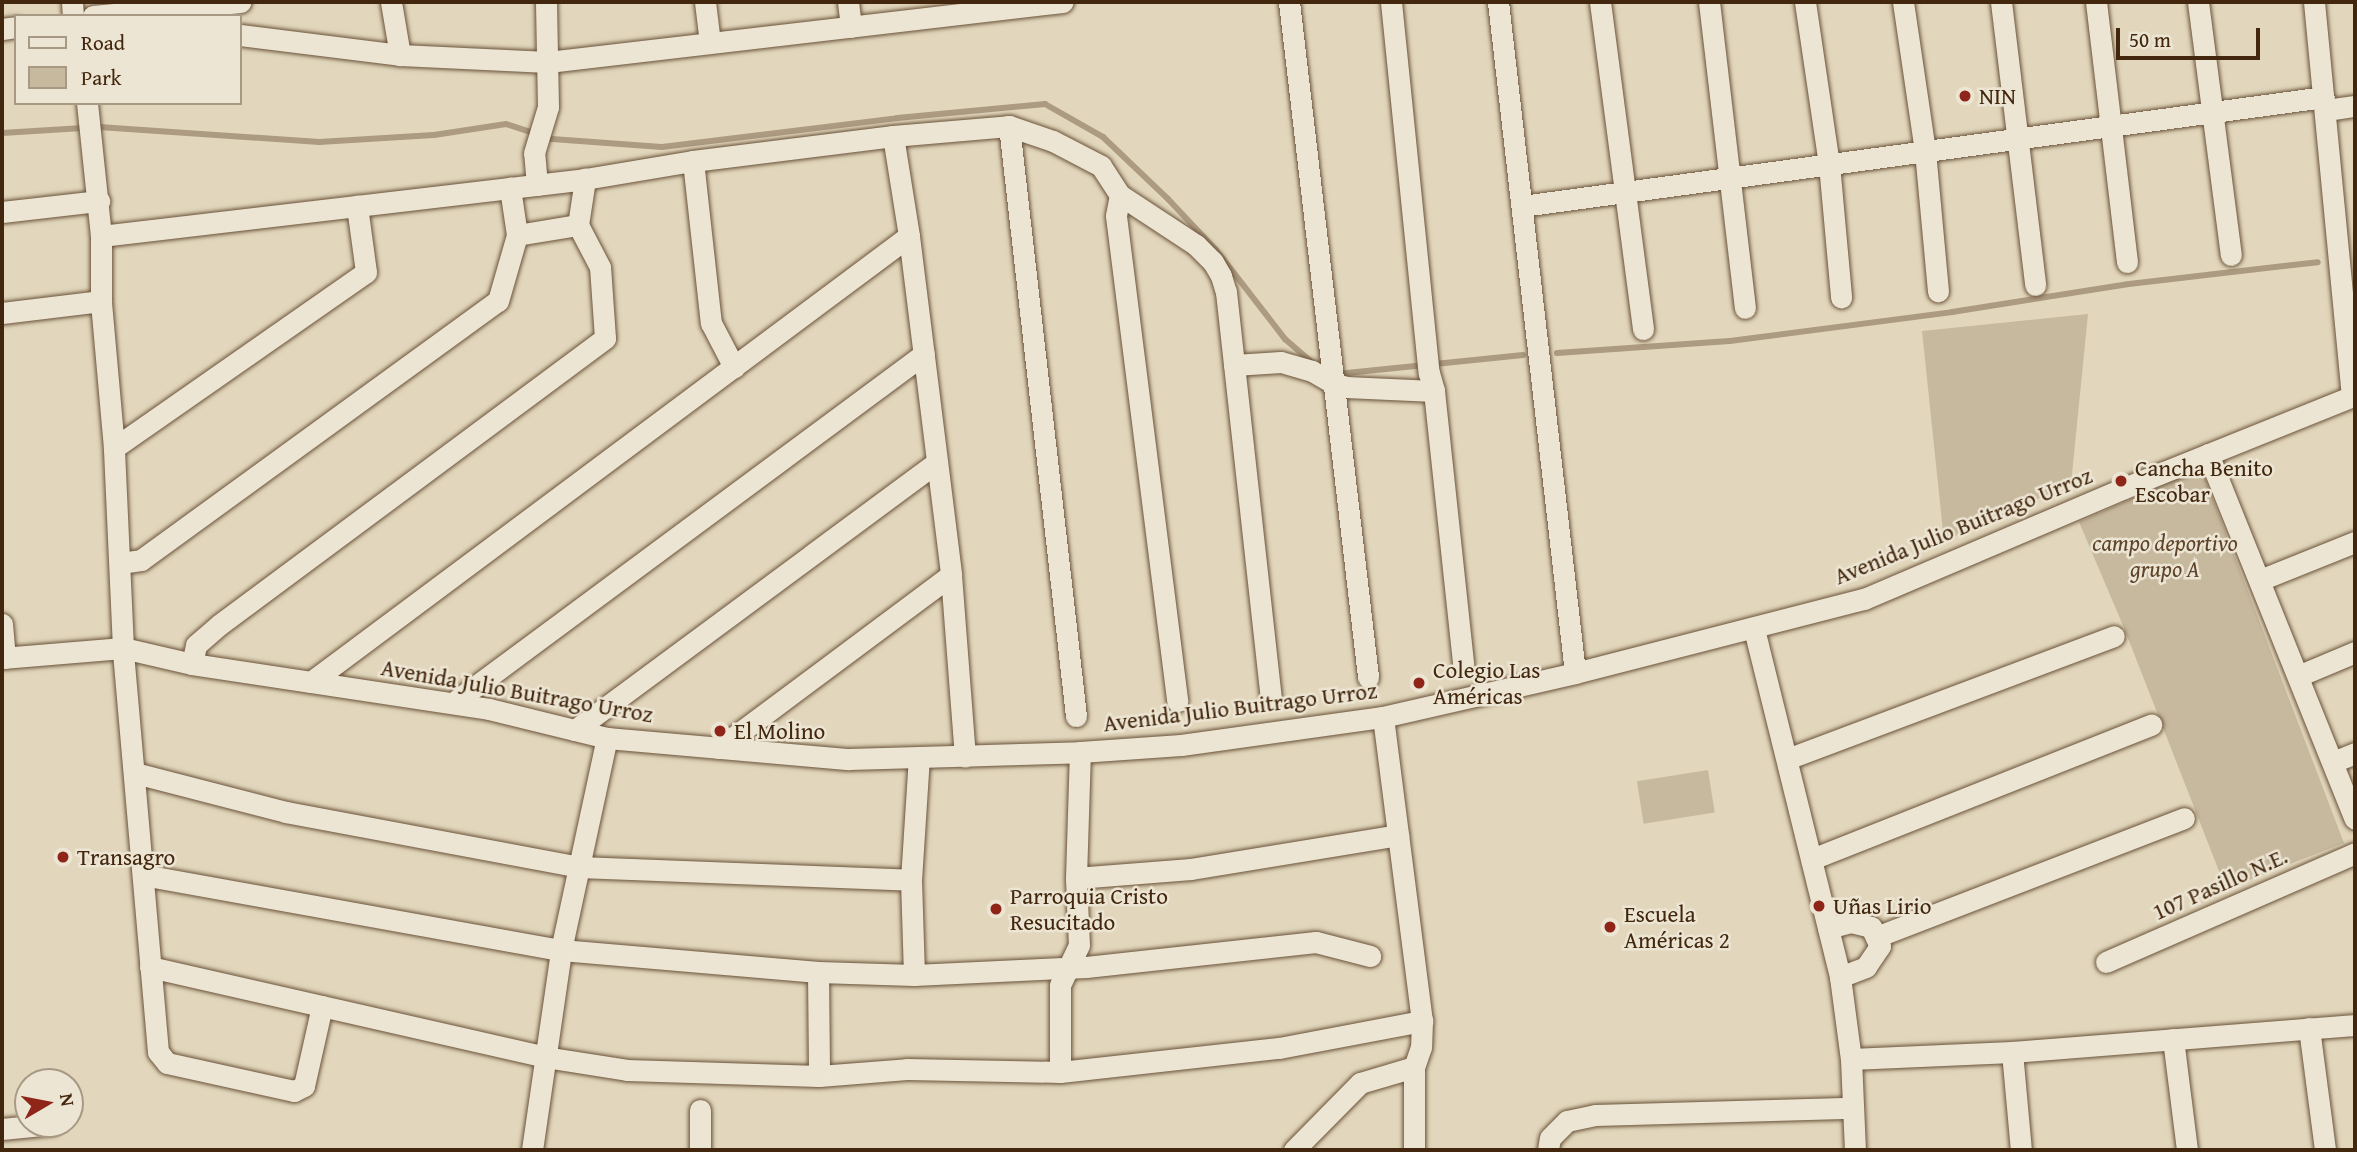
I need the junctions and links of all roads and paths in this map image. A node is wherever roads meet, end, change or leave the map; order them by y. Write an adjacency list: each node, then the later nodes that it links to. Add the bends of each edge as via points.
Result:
1 (391, 2): 23 (street)
2 (546, 2): 24 (street)
3 (705, 2): 22 (street)
4 (848, 2): 20 (street)
5 (1063, 2): 17 (street)
6 (1289, 2): 62 (street)
7 (1391, 2): 63 (street)
8 (1498, 2): 44 (street)
9 (1600, 2): 40 (street)
10 (1709, 2): 36 (street)
11 (1805, 2): 35 (street)
12 (1903, 2): 33 (street)
13 (2001, 2): 32 (street)
14 (2096, 2): 30 (street)
15 (2198, 2): 28 (street)
16 (2314, 2): 25 (street)
17 (1013, 5): 20 (street)
18 (228, 6): 19 (street)
19 (120, 14)
20 (851, 27): 22 (street)
21 (242, 35): 23 (street)
22 (710, 43): 24 (street)
23 (400, 55): 24 (street)
24 (548, 62): 38 (street, via 548,107 534,153)
25 (2325, 104): 26 (street); 28 (street); 64 (street)
26 (2355, 106)
27 (87, 109): 42 (street)
28 (2212, 112): 30 (street); 50 (street)
29 (1009, 126): 31 (street); 41 (street, via 1053,141 1101,166); 87 (street)
30 (2111, 126): 32 (street); 51 (street)
31 (894, 136): 34 (street); 49 (street)
32 (2017, 139): 33 (street); 52 (street)
33 (1925, 151): 35 (street); 53 (street)
34 (693, 161): 37 (street); 61 (street, via 711,323)
35 (1829, 164): 36 (street); 54 (street)
36 (1730, 178): 40 (street); 56 (street)
37 (585, 179): 38 (street); 46 (street)
38 (537, 185): 39 (street)
39 (510, 188): 43 (street); 47 (street)
40 (1625, 192): 44 (street); 58 (street)
41 (1120, 195): 60 (street, via 1196,245 1213,262 1226,292); 85 (street, via 1116,216)
42 (99, 201): 45 (street); 48 (street)
43 (357, 206): 48 (street); 65 (street, via 366,272)
44 (1521, 206): 77 (street)
45 (2, 212)
46 (579, 225): 47 (street); 79 (street, via 600,267 605,338 219,625 196,645)
47 (517, 235): 69 (street, via 498,301 141,561)
48 (101, 236): 55 (street)
49 (909, 236): 59 (street); 61 (street)
50 (2231, 255)
51 (2127, 262)
52 (2035, 285)
53 (1938, 291)
54 (1841, 297)
55 (101, 301): 57 (street); 65 (street)
56 (1745, 308)
57 (2, 313)
58 (1643, 329)
59 (924, 354): 67 (street); 86 (street)
60 (1234, 365): 62 (street, via 1281,362); 84 (street)
61 (734, 367): 83 (street)
62 (1332, 381): 63 (street); 82 (street)
63 (1432, 382): 80 (street)
64 (2354, 395): 66 (street, Avenida Julio Buitrago Urroz)
65 (114, 448): 69 (street)
66 (2208, 454): 71 (street); 73 (street, Avenida Julio Buitrago Urroz, via 1864,599)
67 (937, 462): 70 (street); 90 (street)
68 (2355, 542): 71 (street)
69 (120, 563): 75 (street)
70 (951, 575): 92 (street); 95 (street)
71 (2260, 580): 81 (street)
72 (2, 624): 78 (street)
73 (1754, 629): 77 (street, Avenida Julio Buitrago Urroz); 97 (street)
74 (2115, 636): 97 (street)
75 (123, 648): 78 (street, Avenida Julio Buitrago Urroz); 79 (street, Avenida Julio Buitrago Urroz); 99 (street)
76 (2355, 652): 81 (street)
77 (1574, 656): 88 (street, Avenida Julio Buitrago Urroz)
78 (3, 658)
79 (192, 664): 83 (street, Avenida Julio Buitrago Urroz)
80 (1463, 664)
81 (2298, 676): 98 (street)
82 (1368, 677)
83 (312, 682): 86 (street, Avenida Julio Buitrago Urroz)
84 (1271, 698)
85 (1177, 701)
86 (453, 704): 90 (street, Avenida Julio Buitrago Urroz)
87 (1076, 716)
88 (1383, 717): 93 (street, Avenida Julio Buitrago Urroz, via 1181,745); 102 (street)
89 (2151, 725): 104 (street)
90 (575, 730): 91 (street, Avenida Julio Buitrago Urroz)
91 (607, 738): 92 (street, Avenida Julio Buitrago Urroz); 105 (street)
92 (719, 748): 96 (street, Avenida Julio Buitrago Urroz, via 849,759)
93 (1080, 752): 95 (street, Avenida Julio Buitrago Urroz); 107 (street)
94 (2355, 753): 98 (street)
95 (965, 756): 96 (street, Avenida Julio Buitrago Urroz)
96 (919, 757): 108 (street)
97 (1787, 758): 104 (street)
98 (2333, 762): 101 (street)
99 (135, 773): 105 (street, via 286,812); 106 (street)
100 (2184, 818): 110 (street)
101 (2355, 819)
102 (1398, 835): 107 (street, via 1191,869); 120 (street)
103 (2355, 853): 113 (street, 107 Pasillo N.E.)
104 (1811, 859): 109 (street)
105 (579, 867): 108 (street); 111 (street)
106 (143, 875): 111 (street); 114 (street)
107 (1076, 878): 115 (street, via 1079,945)
108 (911, 880): 117 (street)
109 (1828, 928): 110 (street, via 1851,922 1871,927); 118 (street)
110 (1876, 937): 118 (street, via 1880,946 1866,967)
111 (561, 950): 116 (street); 125 (street)
112 (1370, 956): 115 (street, via 1316,942)
113 (2105, 962)
114 (150, 967): 119 (street); 119 (street, via 158,1052 167,1063 194,1070 298,1090 304,1086)
115 (1070, 967): 117 (street); 128 (street, via 1060,985)
116 (818, 972): 117 (street); 129 (street)
117 (914, 975)
118 (1840, 977): 126 (street)
119 (322, 1006): 125 (street)
120 (1422, 1021): 127 (street); 128 (street, via 1279,1048)
121 (2355, 1025): 122 (street)
122 (2309, 1028): 123 (street); 140 (street)
123 (2173, 1039): 124 (street); 139 (street)
124 (2012, 1052): 126 (street); 138 (street)
125 (545, 1057): 129 (street, via 627,1070); 132 (street)
126 (1851, 1059): 130 (street)
127 (1414, 1067): 134 (street, via 1360,1083); 135 (street)
128 (1059, 1072): 129 (street, via 907,1069)
129 (819, 1076)
130 (1852, 1108): 136 (street, via 1595,1115 1567,1121 1550,1138); 137 (street)
131 (700, 1110): 133 (street)
132 (532, 1150)
133 (700, 1150)
134 (1294, 1150)
135 (1414, 1150)
136 (1548, 1150)
137 (1854, 1150)
138 (2021, 1150)
139 (2187, 1150)
140 (2325, 1150)

